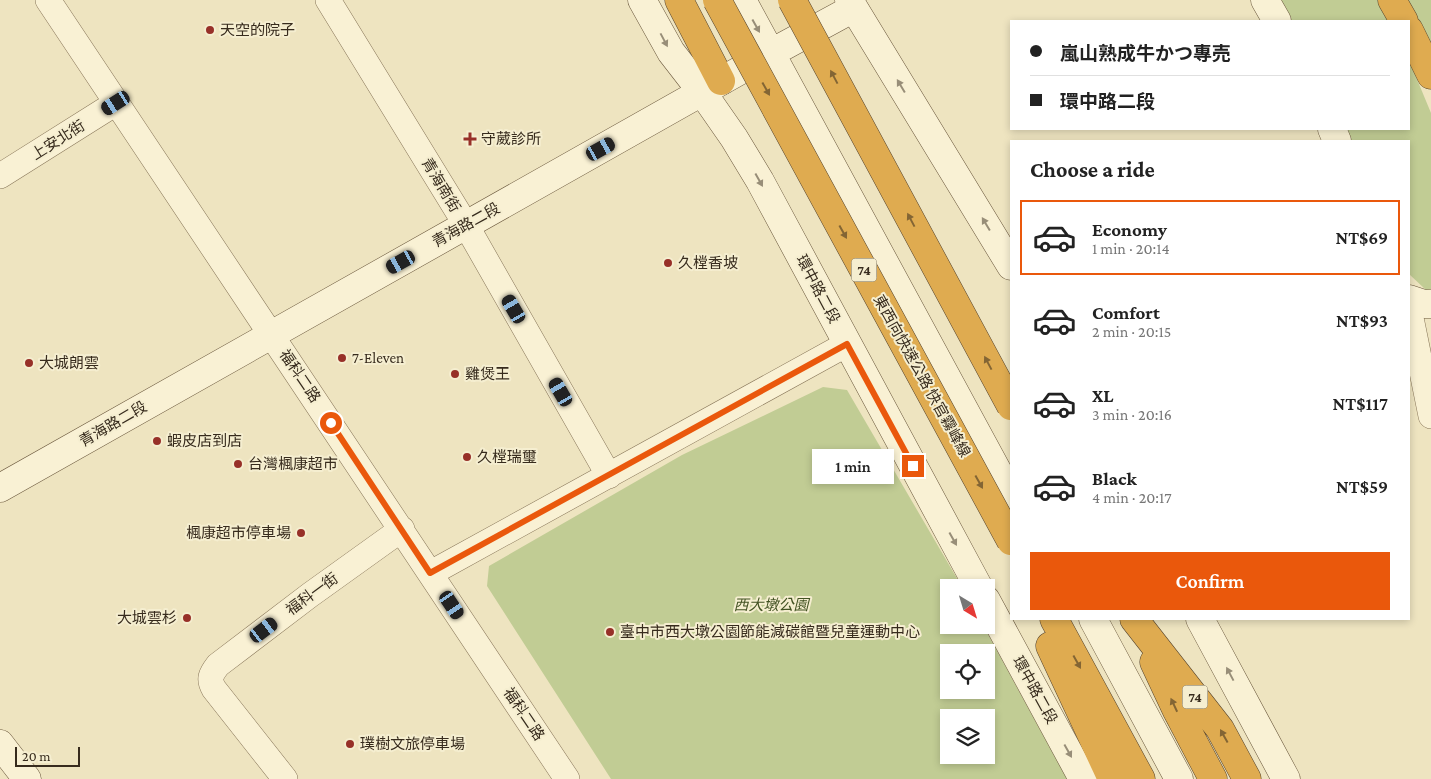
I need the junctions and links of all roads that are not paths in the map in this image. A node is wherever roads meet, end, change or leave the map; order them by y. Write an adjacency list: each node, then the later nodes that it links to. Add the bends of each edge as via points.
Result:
1 (48, 0): 18 (street, 福科二路)
2 (328, 0): 20 (street, 青海南街)
3 (642, 0): 17 (street, one-way to 17, via 671,52)
4 (679, 0): 17 (highway)
5 (717, 0): 32 (highway, 東西向快速公路 快官霧峰線 / 74, one-way to 32, bridge)
6 (742, 0): 15 (street, one-way to 15)
7 (762, 0): 15 (street)
8 (792, 0): 27 (highway, one-way to 8, bridge)
9 (1265, 0): 12 (street)
10 (1392, 0): 13 (highway)
11 (852, 4): 15 (street, 青海路二段); 21 (street, one-way to 11)
12 (1275, 20)
13 (1403, 20)
14 (1410, 32): 16 (highway)
15 (778, 49): 17 (street, 青海路二段); 29 (street); 32 (street)
16 (1431, 75)
17 (712, 87): 20 (street, 青海路二段); 26 (street, 環中路二段, one-way to 26, via 734,138)
18 (116, 103): 19 (street, 上安北街); 25 (street, 福科二路)
19 (0, 176)
20 (466, 225): 25 (street, 青海路二段); 30 (street, 青海南街)
21 (1010, 264)
22 (1410, 299): 23 (street)
23 (1431, 304)
24 (1410, 313): 28 (street)
25 (271, 334): 31 (street, 青海路二段); 33 (street, 福科二路)
26 (847, 344): 30 (street); 37 (street, 環中路二段, one-way to 37)
27 (1010, 404)
28 (1431, 416)
29 (1010, 464)
30 (609, 476): 36 (street)
31 (0, 488)
32 (1002, 502): 34 (highway, 東西向快速公路 快官霧峰線 / 74, bridge); 35 (highway, 74, bridge)
33 (402, 529): 36 (street, 福科二路); 48 (street, 福科一街, via 248,642 211,674 210,682 214,689)
34 (1010, 537)
35 (1010, 546)
36 (430, 573): 49 (street, 福科二路)
37 (974, 579)
38 (995, 616): 50 (street, 環中路二段, one-way to 50)
39 (1039, 620): 51 (highway)
40 (1055, 620): 52 (highway, one-way to 52)
41 (1079, 620): 53 (street)
42 (1094, 620): 54 (street)
43 (1134, 620): 55 (highway, 74, one-way to 43)
44 (1135, 620): 56 (highway, 74, one-way to 44, via 1220,729)
45 (1201, 620): 57 (street, one-way to 45)
46 (0, 744): 47 (street)
47 (27, 779)
48 (285, 779)
49 (567, 779)
50 (1084, 779)
51 (1112, 779)
52 (1141, 779)
53 (1162, 779)
54 (1179, 779)
55 (1213, 779)
56 (1247, 779)
57 (1286, 779)

